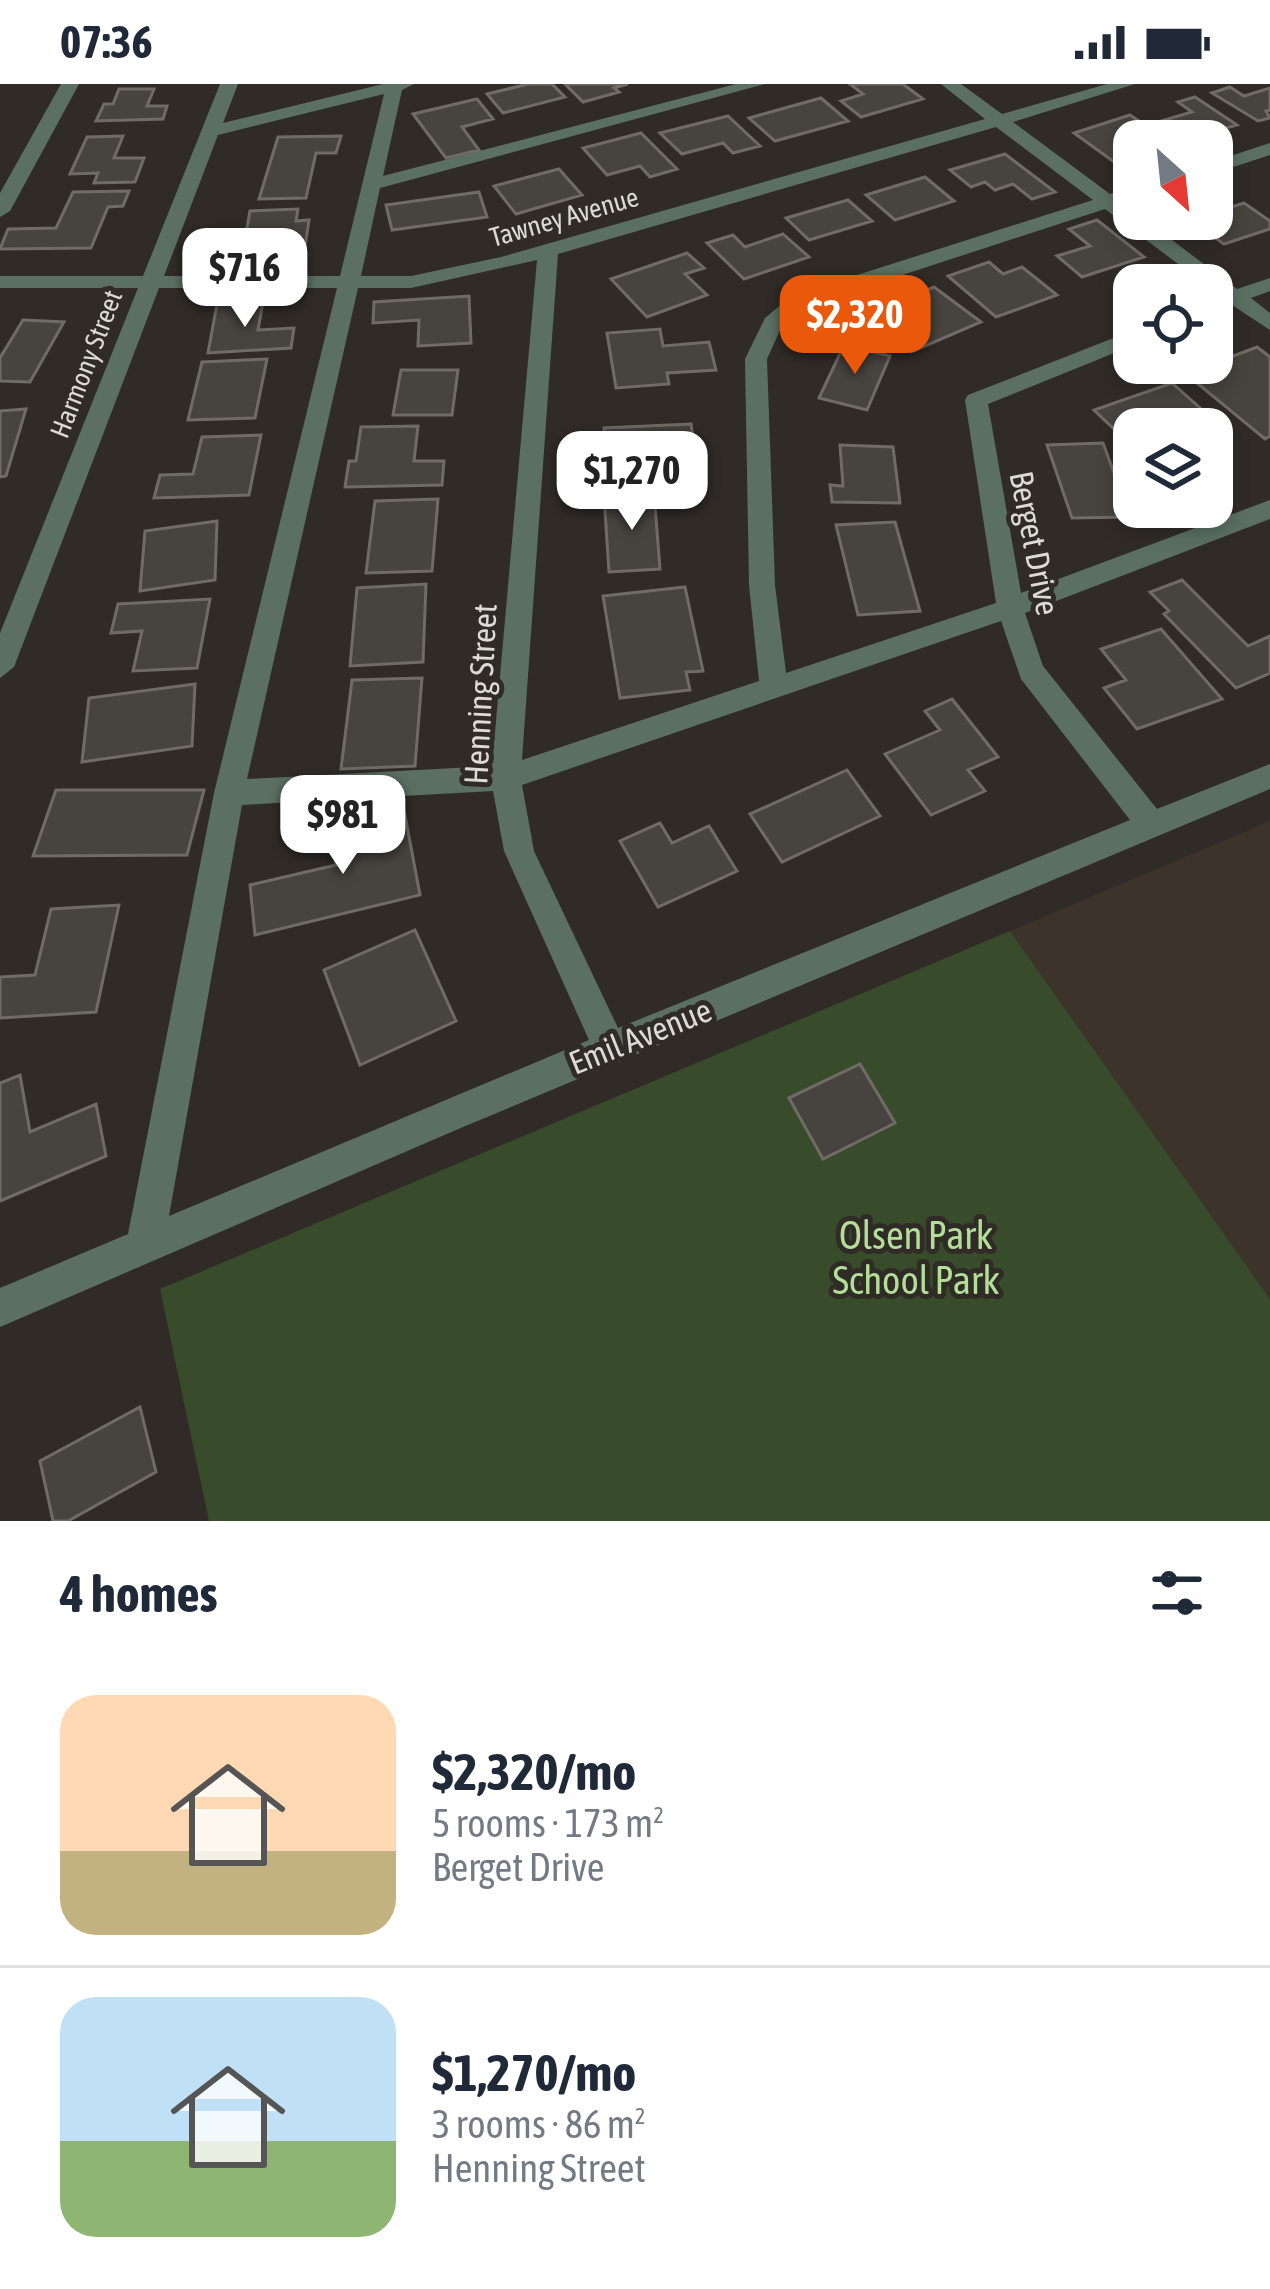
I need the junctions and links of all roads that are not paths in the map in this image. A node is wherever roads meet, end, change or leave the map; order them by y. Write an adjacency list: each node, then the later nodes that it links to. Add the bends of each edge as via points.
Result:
1 (70, 84): 14 (street)
2 (229, 84): 8 (street, Harmony Street)
3 (756, 84): 11 (street)
4 (950, 84): 7 (street)
5 (1126, 84): 7 (street, Tawney Avenue)
6 (398, 85): 8 (street); 11 (street)
7 (997, 121): 13 (street); 15 (street, Tawney Avenue)
8 (211, 130): 17 (street, Harmony Street)
9 (1270, 149): 10 (street)
10 (1233, 161)
11 (374, 184): 18 (street)
12 (1113, 200): 13 (street)
13 (1106, 202): 20 (street); 26 (street, via 800,301 773,322 756,359)
14 (0, 211)
15 (548, 251): 18 (street, Tawney Avenue, via 411,282); 28 (street, Henning Street)
16 (0, 282): 17 (street, Tawney Avenue)
17 (151, 282): 18 (street, Tawney Avenue); 25 (street, Harmony Street)
18 (351, 282): 29 (street)
19 (1270, 284): 20 (street)
20 (1235, 297): 21 (street)
21 (1270, 323)
22 (1113, 345): 24 (street, Berget Drive, via 976,400)
23 (1270, 509): 24 (street)
24 (1010, 608): 26 (street); 30 (street, Berget Drive, via 1031,671)
25 (0, 667)
26 (772, 685): 28 (street)
27 (1270, 776): 30 (street, Emil Avenue)
28 (506, 778): 29 (street); 31 (street, Henning Street, via 519,851)
29 (229, 793): 32 (street)
30 (1152, 825): 31 (street, Emil Avenue)
31 (610, 1049): 32 (street, Emil Avenue)
32 (145, 1245): 33 (street, Emil Avenue)
33 (4, 1303)

